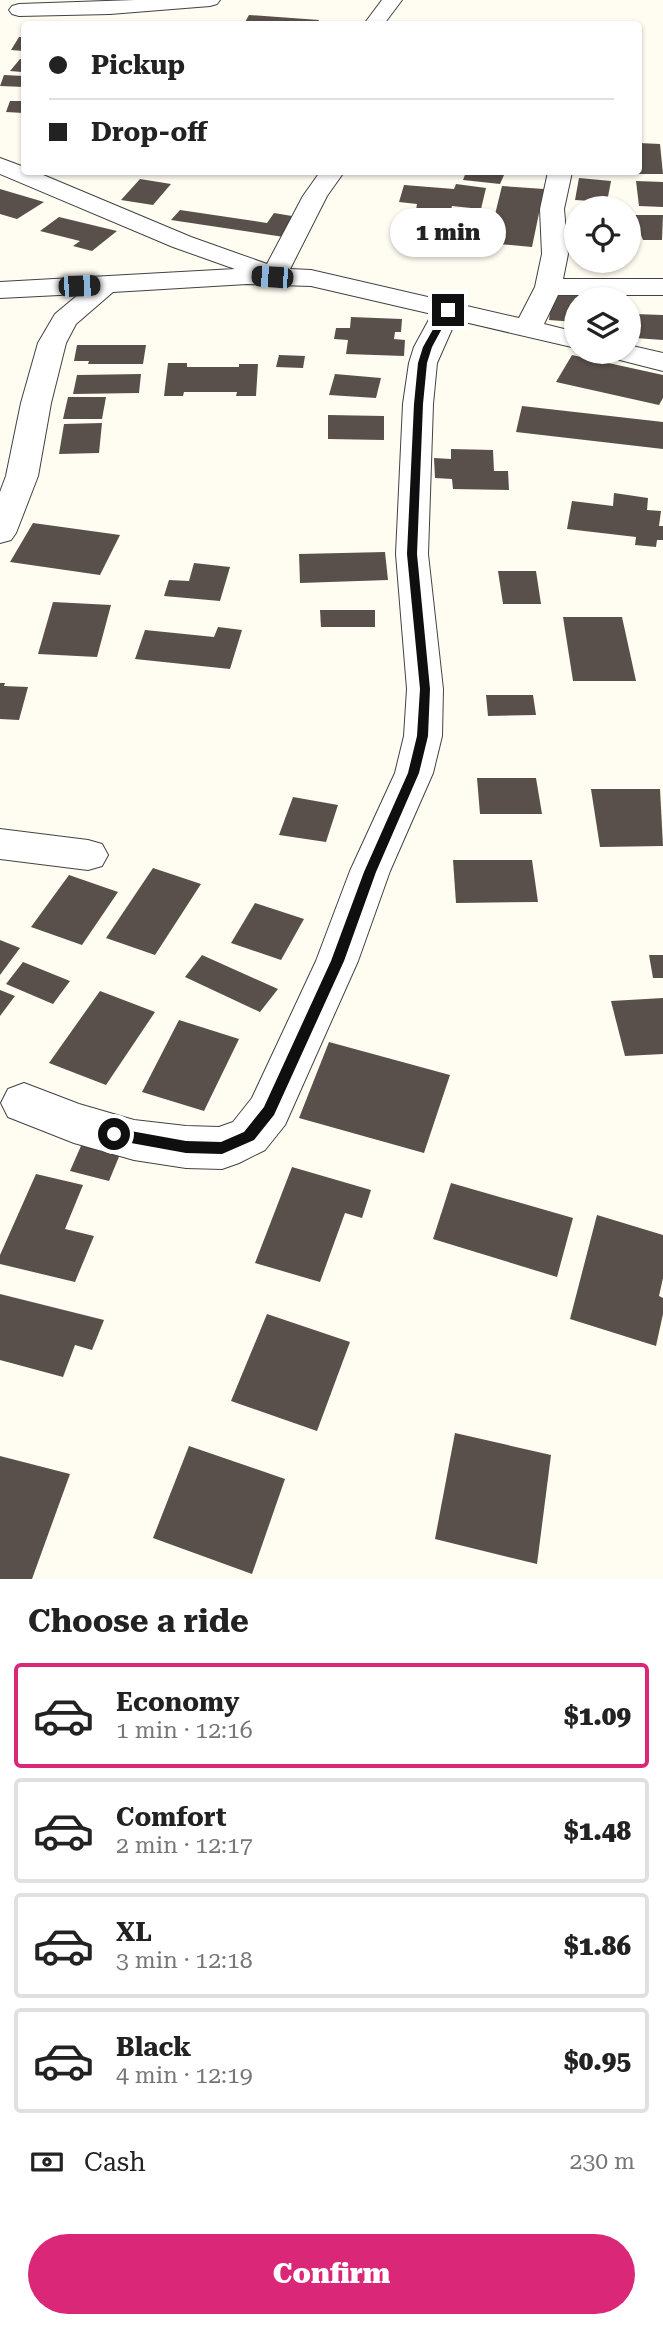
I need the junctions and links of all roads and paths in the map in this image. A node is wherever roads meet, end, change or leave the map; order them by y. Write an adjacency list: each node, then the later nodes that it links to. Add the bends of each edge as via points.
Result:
1 (46, 0): 4 (street)
2 (209, 0): 4 (street)
3 (392, 0): 5 (street)
4 (9, 11)
5 (376, 21)
6 (33, 175): 9 (street)
7 (330, 175): 9 (street)
8 (559, 175): 11 (street, via 552,209 555,254)
9 (272, 277): 10 (street); 14 (street, via 311,278)
10 (105, 285): 13 (street); 19 (street, via 65,320 52,343 22,476)
11 (548, 286): 12 (street); 15 (street)
12 (663, 287)
13 (0, 290)
14 (448, 310): 15 (street); 22 (street, via 428,347 418,404 412,554 425,689 414,773 269,1111 249,1136 222,1148 186,1147 134,1140)
15 (528, 328): 16 (street)
16 (564, 337)
17 (641, 357): 18 (street)
18 (663, 362)
19 (0, 533)
20 (0, 844): 21 (street)
21 (88, 855)
22 (24, 1103)

